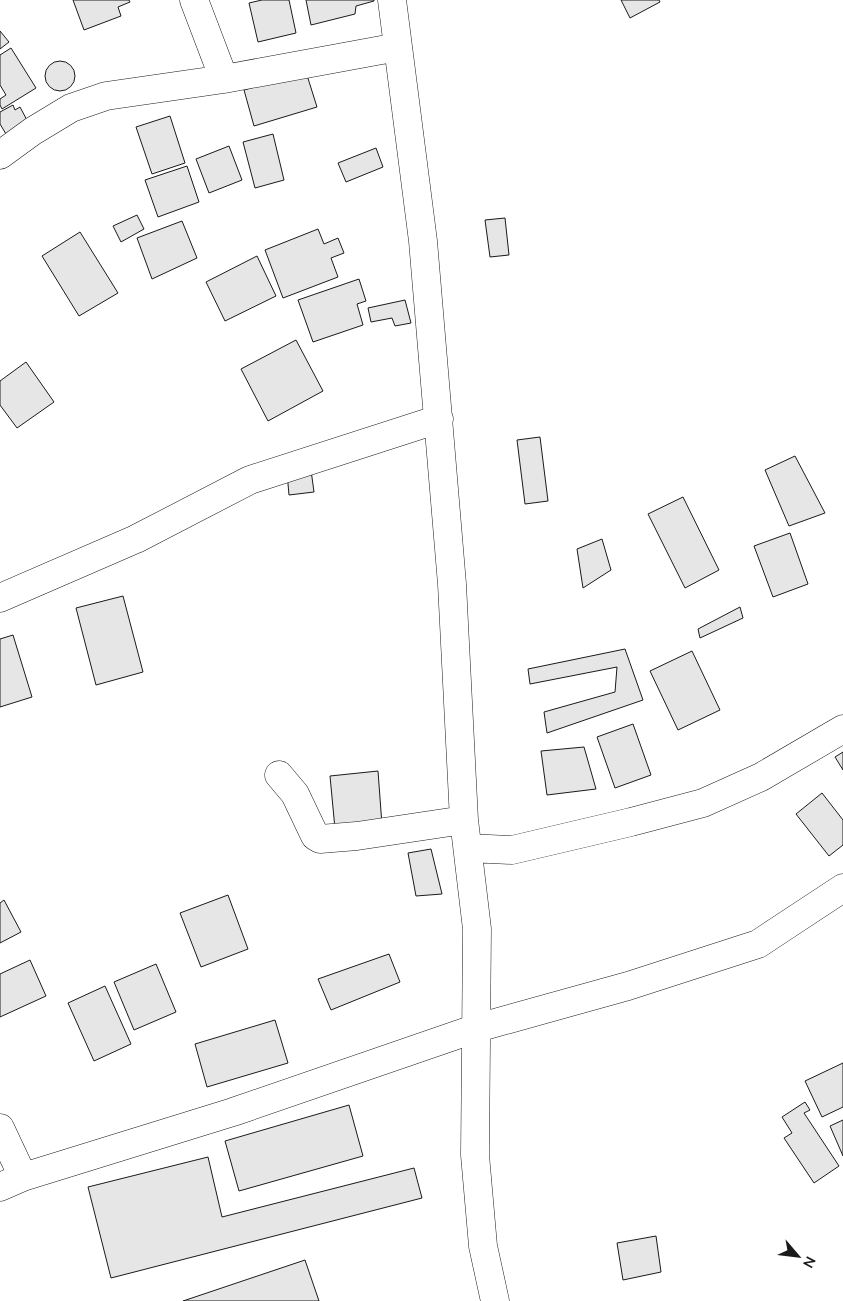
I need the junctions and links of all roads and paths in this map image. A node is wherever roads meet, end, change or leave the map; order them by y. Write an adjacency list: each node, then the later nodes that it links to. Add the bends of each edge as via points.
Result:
1 (194, 0): 4 (street)
2 (392, 0): 3 (street)
3 (398, 47): 4 (street); 6 (street, via 423,240)
4 (224, 79): 5 (street, via 106,96 71,108)
5 (0, 155)
6 (439, 419): 7 (street, via 250,480 136,539); 10 (street, via 452,584)
7 (0, 598)
8 (843, 729): 11 (street, via 761,777 703,803 512,850)
9 (279, 775): 10 (street, via 295,794 315,836 320,839)
10 (464, 820): 11 (street)
11 (468, 848): 13 (street, via 476,929)
12 (843, 888): 13 (street, via 758,944 628,986)
13 (477, 1028): 15 (street, via 233,1112); 16 (street, via 475,1156 484,1246)
14 (0, 1128): 15 (street)
15 (12, 1182)
16 (495, 1301)

